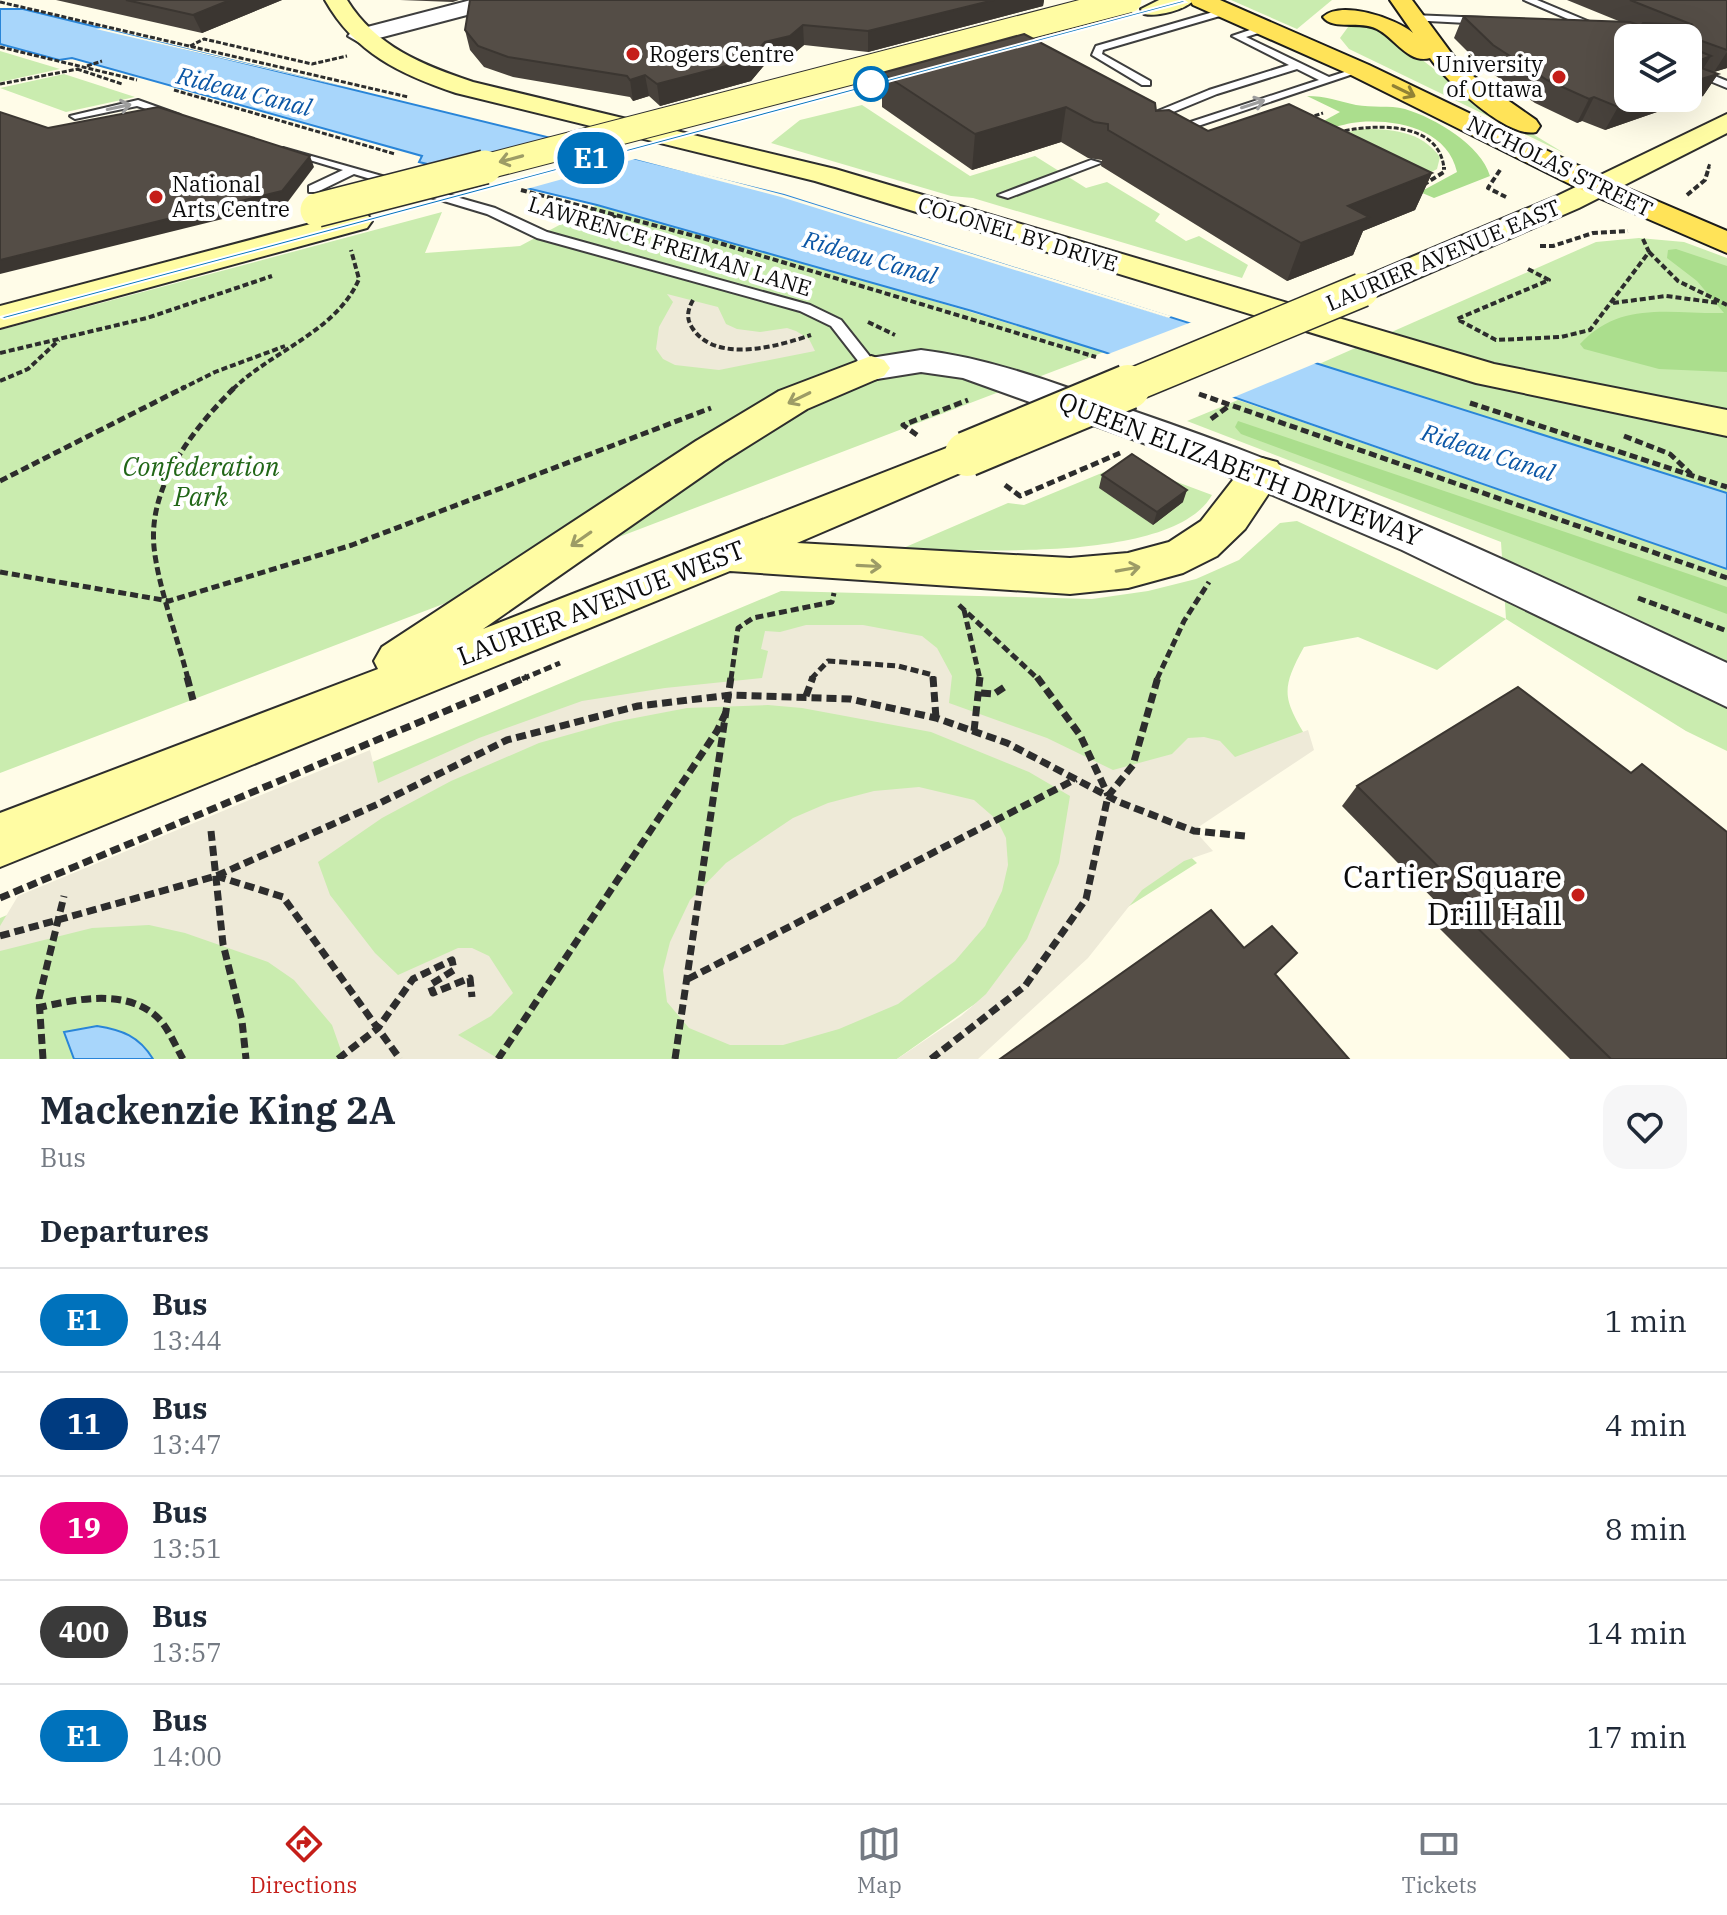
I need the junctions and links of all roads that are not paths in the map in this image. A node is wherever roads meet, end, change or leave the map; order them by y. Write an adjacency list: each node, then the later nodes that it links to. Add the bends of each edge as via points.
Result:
1 (336, 0): 14 (main road, COLONEL BY DRIVE)
2 (497, 0): 12 (street)
3 (1129, 0): 32 (main road, one-way to 32, bridge)
4 (1183, 0): 36 (main road, via 358,232)
5 (1201, 0): 10 (main road, NICHOLAS STREET)
6 (1529, 0): 13 (lane)
7 (1342, 8): 15 (main road); 17 (main road, via 1393,25)
8 (1407, 9): 11 (lane); 17 (main road, NICHOLAS STREET)
9 (375, 10): 12 (main road, COLONEL BY DRIVE)
10 (1227, 11): 15 (main road, NICHOLAS STREET, via 1265,28); 20 (lane, via 1099,48 1097,55 1107,64)
11 (1489, 21)
12 (390, 29): 14 (street); 39 (main road, COLONEL BY DRIVE, via 444,66 529,96 836,169 1132,258 1492,356)
13 (1614, 36)
14 (356, 45): 40 (main road, COLONEL BY DRIVE, via 423,74 511,102 825,175 1489,375)
15 (1301, 56): 16 (main road, NICHOLAS STREET); 19 (lane); 22 (lane)
16 (1360, 70): 19 (lane); 30 (main road, NICHOLAS STREET, one-way to 30)
17 (1454, 74): 30 (main road, NICHOLAS STREET)
18 (1702, 74): 21 (lane)
19 (1326, 79): 26 (lane, one-way to 19, via 1178,127)
20 (1146, 83)
21 (1727, 85)
22 (1157, 115)
23 (75, 116): 24 (lane, one-way to 24, via 138,103)
24 (189, 119)
25 (1727, 122): 30 (main road, LAURIER AVENUE EAST)
26 (1154, 142)
27 (273, 145): 29 (lane, LAWRENCE FREIMAN LANE)
28 (1095, 163): 31 (lane)
29 (353, 170): 32 (lane); 37 (lane, LAWRENCE FREIMAN LANE, via 491,211 542,235 805,308 836,323)
30 (1611, 182): 33 (main road, NICHOLAS STREET); 34 (main road, NICHOLAS STREET); 38 (main road, LAURIER AVENUE EAST, bridge, via 1362,290)
31 (1004, 195)
32 (315, 200): 35 (main road)
33 (1727, 221)
34 (1727, 243)
35 (0, 294)
36 (0, 317)
37 (871, 368): 41 (street, QUEEN ELIZABETH DRIVEWAY, via 921,361 969,367); 44 (main road, one-way to 44, via 793,400 710,451 508,591)
38 (1192, 375): 42 (main road, LAURIER AVENUE WEST, bridge, via 967,454)
39 (1727, 410)
40 (1727, 423)
41 (1262, 472): 42 (main road, one-way to 41, via 1102,574 1173,559 1200,546 1219,530); 43 (street, QUEEN ELIZABETH DRIVEWAY, via 1418,538)
42 (727, 556): 44 (main road, LAURIER AVENUE WEST)
43 (1727, 686)
44 (323, 709): 45 (main road, LAURIER AVENUE WEST)
45 (0, 840)

